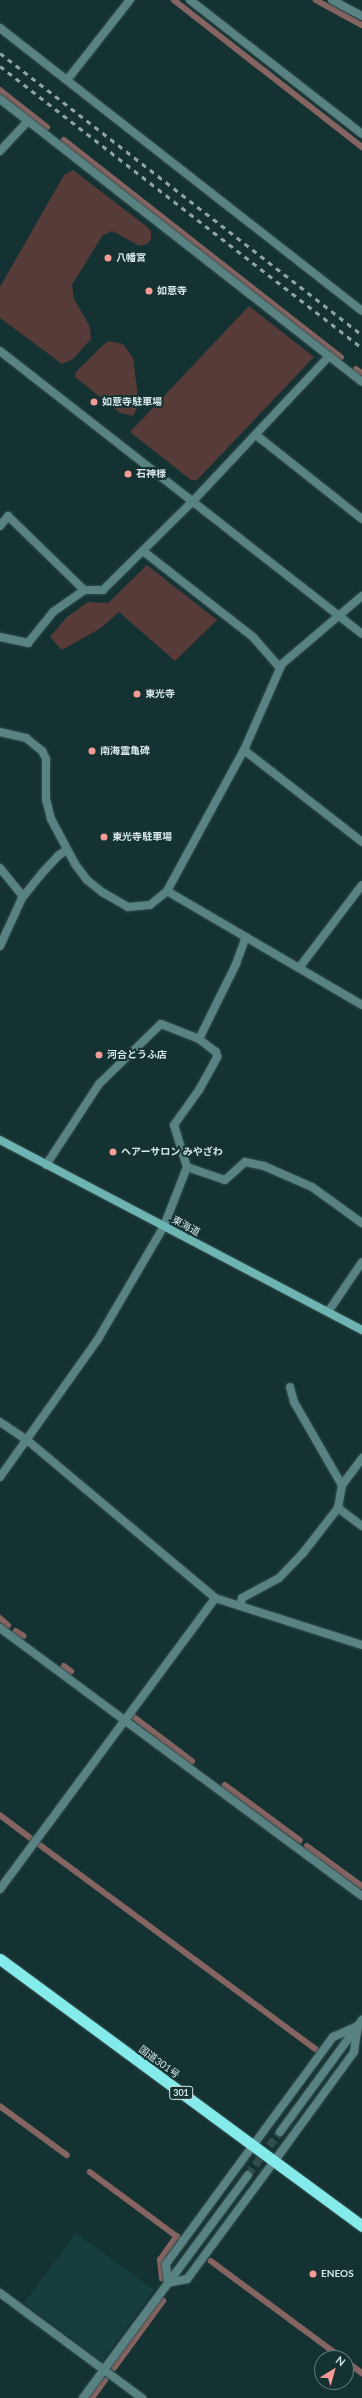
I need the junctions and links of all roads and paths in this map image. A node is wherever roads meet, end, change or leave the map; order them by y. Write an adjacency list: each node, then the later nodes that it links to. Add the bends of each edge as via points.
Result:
1 (130, 0): 6 (street)
2 (190, 0): 9 (street)
3 (332, 0): 4 (street)
4 (362, 16)
5 (0, 28): 6 (street)
6 (67, 80): 11 (street)
7 (0, 99): 8 (street)
8 (28, 121): 10 (street); 13 (street)
9 (362, 134)
10 (0, 151)
11 (361, 307)
12 (0, 351): 16 (street)
13 (329, 356): 14 (street); 15 (street)
14 (362, 382)
15 (256, 435): 16 (street); 17 (street)
16 (193, 501): 19 (street); 22 (street)
17 (362, 519)
18 (0, 526): 20 (street, via 8,516)
19 (143, 551): 20 (street, via 103,590); 25 (street, via 253,637)
20 (84, 590): 24 (street, via 53,612 28,643)
21 (362, 596): 22 (street)
22 (339, 615): 23 (street); 25 (street)
23 (362, 634)
24 (0, 637)
25 (280, 668): 27 (street)
26 (0, 732): 29 (street, via 26,738 42,751 46,759 46,799 51,819)
27 (244, 750): 28 (street); 32 (street)
28 (362, 842)
29 (67, 850): 32 (street, via 87,880 128,907 150,905); 33 (street, via 59,855)
30 (0, 868): 33 (street)
31 (362, 885): 36 (street)
32 (167, 891): 34 (street)
33 (23, 896): 35 (street)
34 (246, 937): 36 (street); 38 (street, via 236,964)
35 (0, 946)
36 (299, 968): 37 (street)
37 (362, 1005)
38 (199, 1039): 40 (street, via 161,1024 99,1084); 41 (street, via 216,1052 217,1057 199,1090 174,1125)
39 (0, 1140): 40 (main road, 東海道)
40 (46, 1165): 43 (main road, 東海道)
41 (187, 1167): 42 (street, via 225,1180 245,1162 264,1166 312,1187); 43 (street)
42 (362, 1223)
43 (164, 1226): 45 (main road, 東海道); 49 (street, via 98,1339)
44 (362, 1262): 45 (street)
45 (328, 1312): 46 (main road, 東海道)
46 (362, 1330)
47 (290, 1387): 52 (street, via 294,1402)
48 (0, 1422): 49 (street)
49 (27, 1440): 51 (street); 55 (street)
50 (362, 1458): 52 (street)
51 (0, 1477)
52 (342, 1485): 53 (street)
53 (338, 1508): 54 (street); 56 (street, via 287,1571 242,1598)
54 (362, 1526)
55 (215, 1598): 56 (street); 59 (street)
56 (240, 1606): 58 (street)
57 (0, 1628): 59 (street)
58 (362, 1645)
59 (125, 1720): 60 (street); 61 (street)
60 (0, 1889)
61 (362, 1896)
62 (0, 1959): 65 (highway, 国道301号 / 301)
63 (360, 2023): 64 (street); 65 (street, via 334,2037); 66 (street, via 354,2052)
64 (280, 2132)
65 (253, 2146): 66 (highway, 国道301号 / 301); 69 (street, via 166,2264)
66 (274, 2161): 68 (highway, 国道301号 / 301); 69 (street, via 187,2279)
67 (248, 2175): 69 (street)
68 (362, 2226)
69 (168, 2283): 71 (street)
70 (0, 2293): 71 (street)
71 (104, 2370): 72 (street); 73 (street)
72 (83, 2398)
73 (142, 2398)

